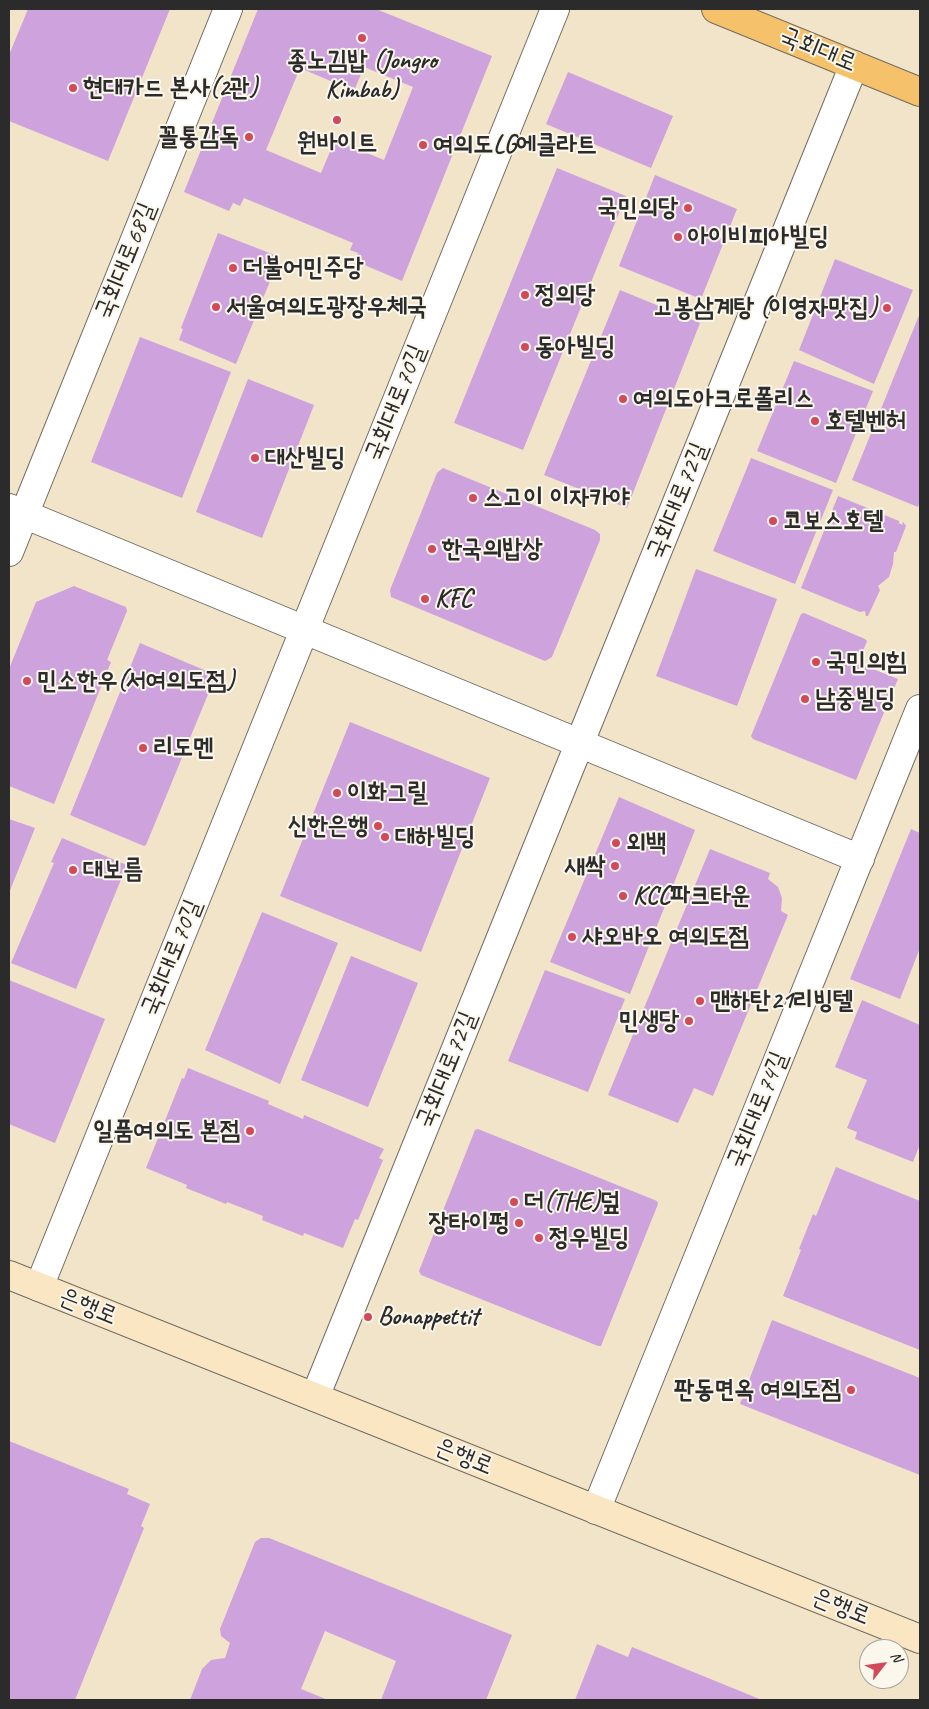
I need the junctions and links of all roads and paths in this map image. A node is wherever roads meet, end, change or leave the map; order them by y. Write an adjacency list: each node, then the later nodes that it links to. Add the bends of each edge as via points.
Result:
1 (228, 9): 6 (street, 국회대로68길)
2 (555, 9): 8 (street, 국회대로70길)
3 (716, 9): 4 (main road, 국회대로)
4 (854, 65): 5 (main road, 국회대로); 10 (street, 국회대로72길)
5 (920, 92)
6 (16, 511): 7 (street, 국회대로68길); 8 (street)
7 (9, 552)
8 (304, 630): 10 (street); 13 (street, 국회대로70길)
9 (920, 710): 11 (street, 국회대로74길)
10 (580, 744): 11 (street); 14 (street, 국회대로72길)
11 (860, 859): 15 (street, 국회대로74길)
12 (9, 1275): 13 (street, 은행로)
13 (39, 1287): 14 (street, 은행로)
14 (315, 1397): 15 (street, 은행로)
15 (596, 1510): 16 (street, 은행로)
16 (920, 1639)

